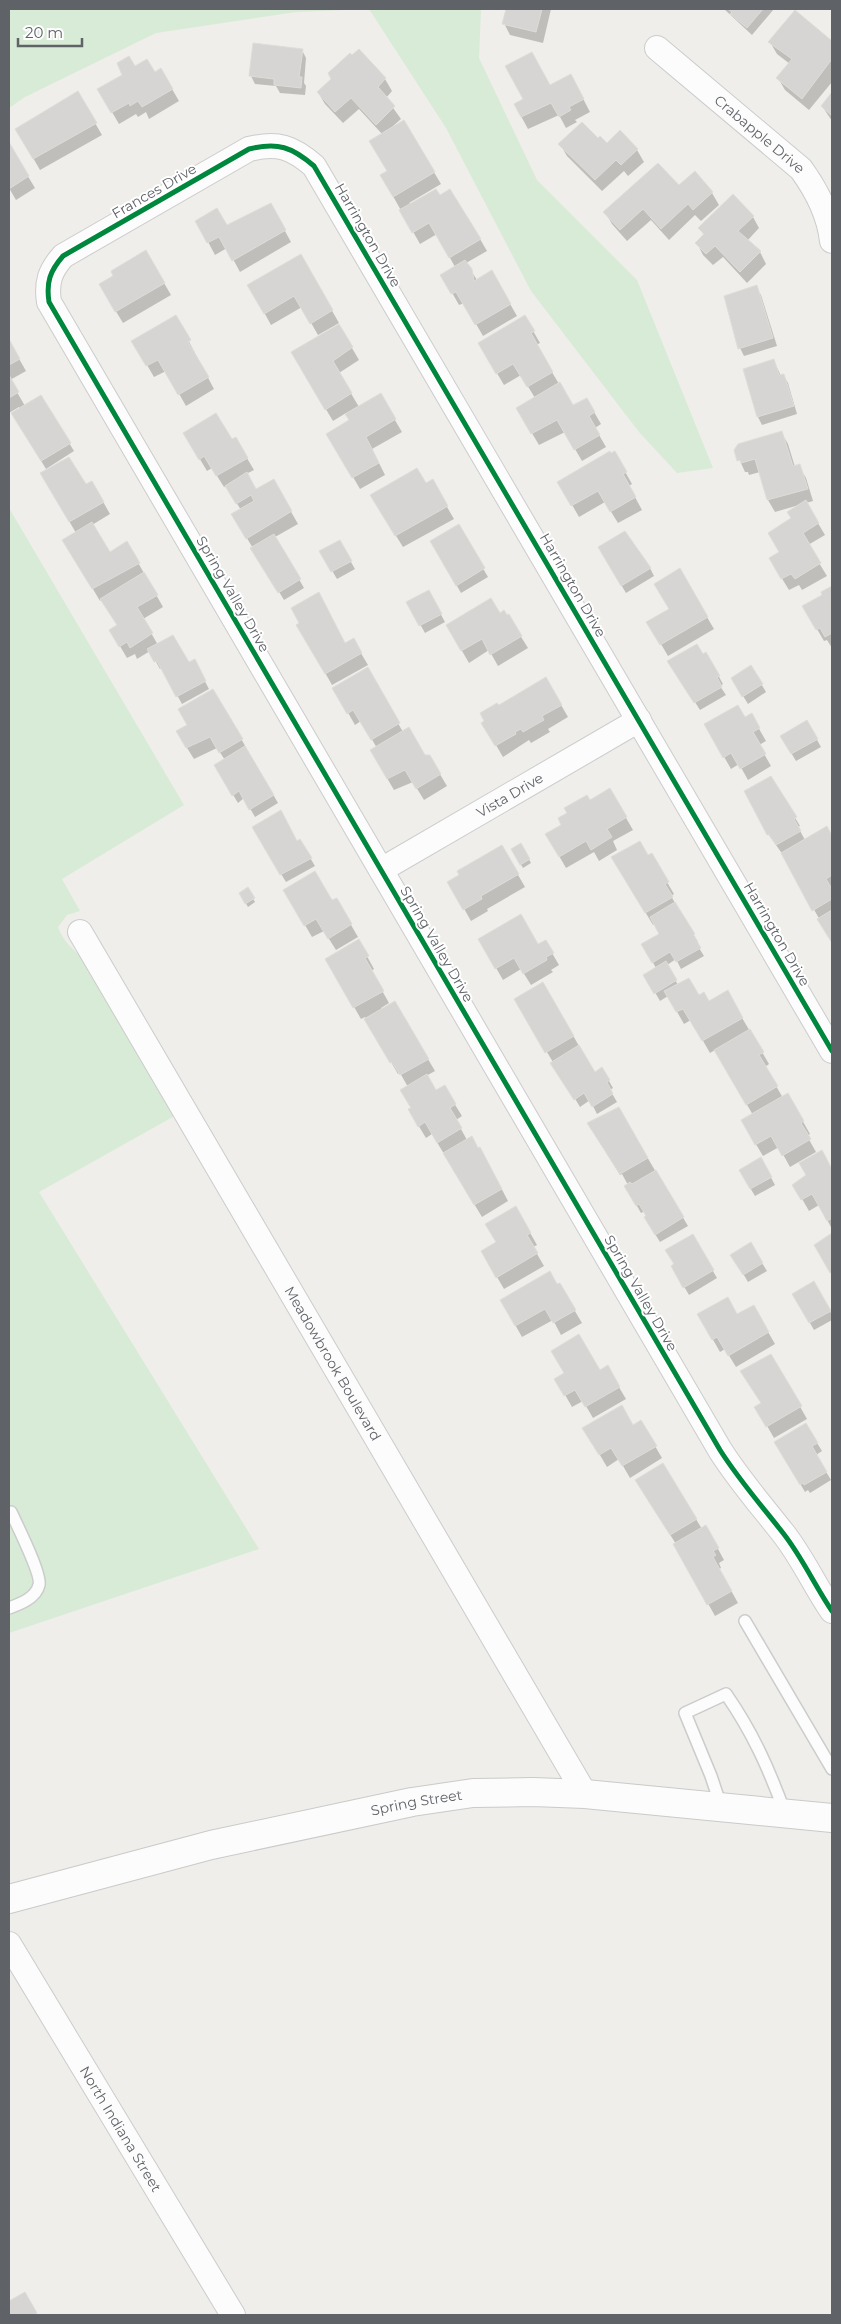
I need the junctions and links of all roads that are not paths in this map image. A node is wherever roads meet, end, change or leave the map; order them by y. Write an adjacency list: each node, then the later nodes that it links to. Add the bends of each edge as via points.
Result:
1 (657, 48): 3 (street, Crabapple Drive, via 801,169 825,210)
2 (280, 146): 4 (street, Frances Drive, via 249,149 63,256); 5 (street, Harrington Drive, via 299,153 314,166)
3 (832, 241)
4 (50, 275): 6 (street, Spring Valley Drive, via 47,288 50,302)
5 (639, 720): 6 (street, Vista Drive); 8 (street, Harrington Drive)
6 (381, 870): 11 (street, Spring Valley Drive, via 720,1450 736,1476 796,1552)
7 (80, 932): 14 (street, Meadowbrook Boulevard)
8 (832, 1051)
9 (11, 1512): 10 (lane, via 40,1584 34,1594)
10 (9, 1608)
11 (832, 1611)
12 (745, 1621): 13 (lane)
13 (832, 1769)
14 (585, 1794): 15 (main road, Spring Street); 18 (main road, Spring Street, via 474,1794 412,1802 211,1845)
15 (721, 1807): 16 (main road, Spring Street); 16 (lane, via 685,1713 726,1694 747,1724 767,1764)
16 (785, 1813): 17 (main road, Spring Street)
17 (832, 1818)
18 (9, 1899)
19 (9, 1944): 20 (street, North Indiana Street)
20 (233, 2315)

